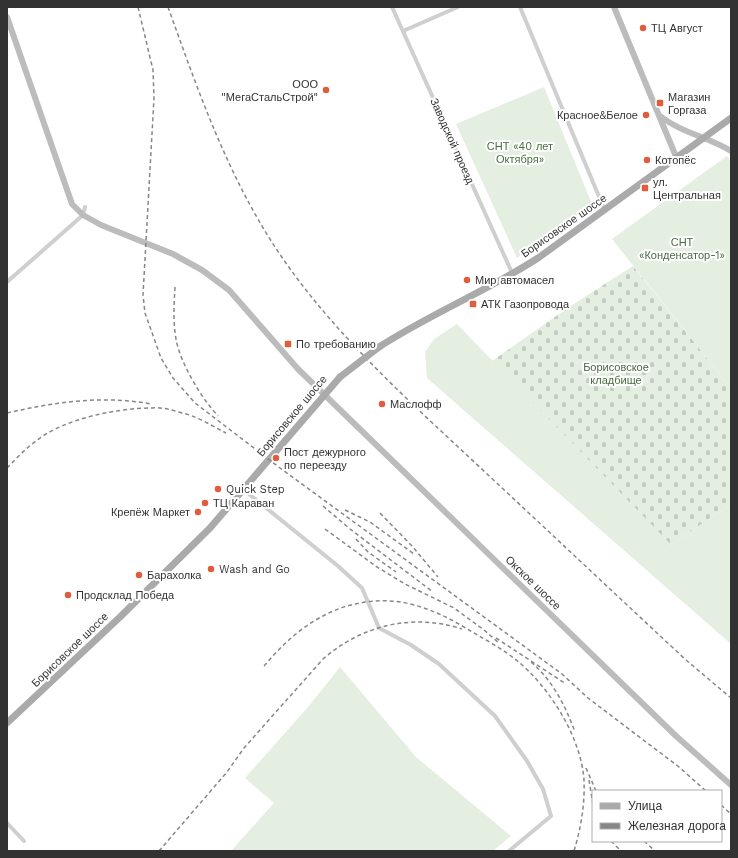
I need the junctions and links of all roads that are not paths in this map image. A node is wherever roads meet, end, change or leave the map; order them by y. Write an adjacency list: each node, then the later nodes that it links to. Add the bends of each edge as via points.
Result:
1 (392, 7): 6 (street, Заводской проезд)
2 (458, 7): 6 (street)
3 (520, 7): 13 (street)
4 (614, 7): 7 (street)
5 (7, 17): 14 (street, via 69,197)
6 (403, 31): 15 (street, Заводской проезд)
7 (659, 115): 9 (street, via 690,134); 11 (street)
8 (731, 118): 9 (main road, Борисовское шоссе)
9 (704, 139): 10 (street, via 717,142); 11 (main road, Борисовское шоссе)
10 (731, 151)
11 (678, 159): 13 (main road, Борисовское шоссе)
12 (85, 207): 14 (street)
13 (605, 211): 15 (main road, Борисовское шоссе)
14 (83, 215): 16 (street); 17 (street, Окское шоссе, via 101,225 173,254 215,278)
15 (513, 275): 17 (main road, Борисовское шоссе, bridge, via 404,331 340,377)
16 (7, 282)
17 (324, 394): 18 (main road, Борисовское шоссе); 20 (street, Окское шоссе, via 676,736)
18 (244, 490): 19 (main road, Борисовское шоссе, via 120,617); 23 (street, via 362,588 379,628 439,664 499,723 527,761 543,789 551,816)
19 (7, 723)
20 (731, 785)
21 (7, 823): 22 (street)
22 (24, 841)
23 (509, 851)

